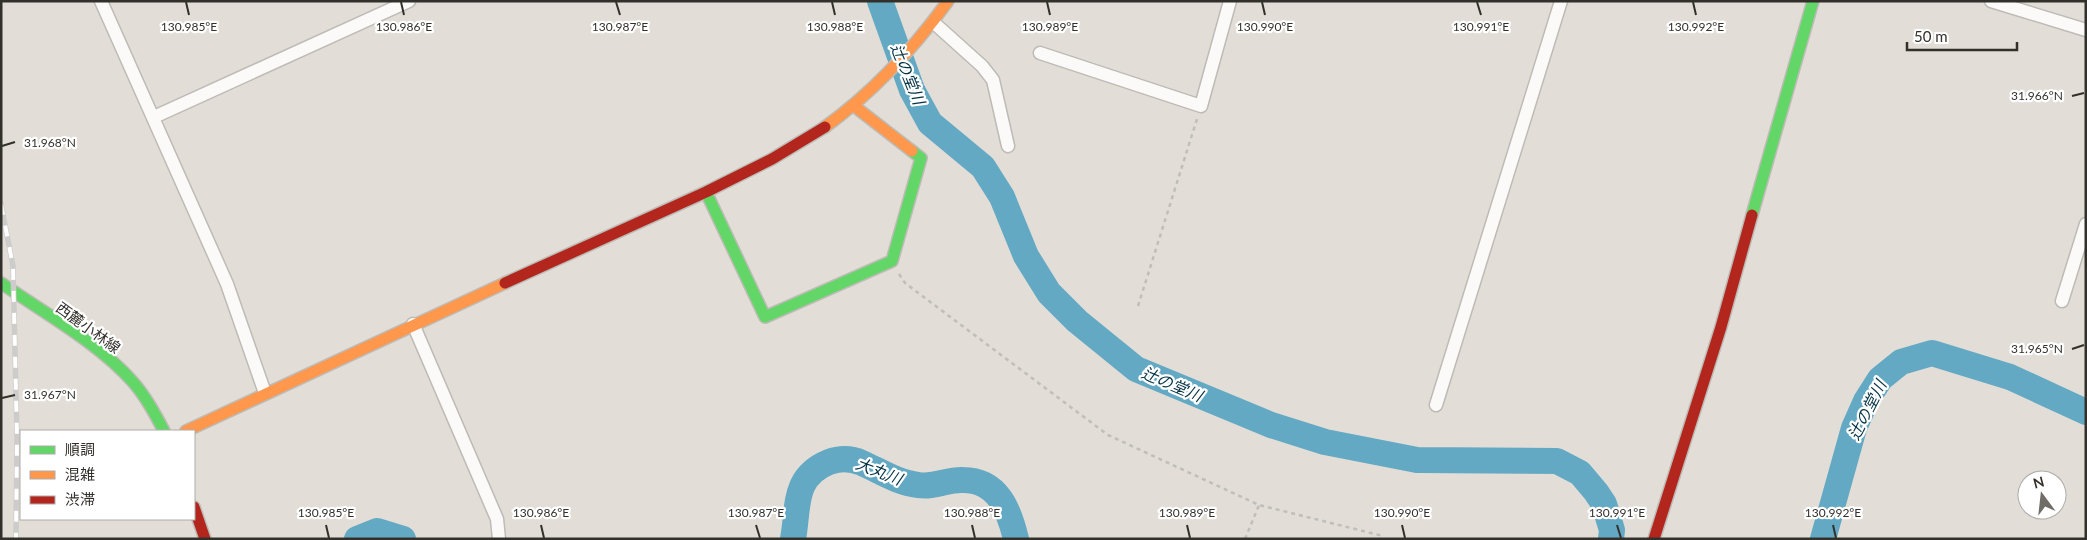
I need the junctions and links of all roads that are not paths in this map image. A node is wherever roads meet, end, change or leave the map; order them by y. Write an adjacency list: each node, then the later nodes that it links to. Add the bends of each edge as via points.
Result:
1 (101, 1): 12 (street)
2 (409, 1): 12 (street)
3 (948, 1): 8 (street)
4 (1230, 1): 10 (street, via 1201,106)
5 (1561, 1): 20 (street)
6 (1813, 1): 26 (street, via 1721,327)
7 (1991, 1): 9 (street)
8 (930, 26): 11 (street); 13 (street, via 982,66 993,80)
9 (2086, 30)
10 (1040, 53)
11 (854, 106): 14 (street, via 811,137); 14 (street, via 921,158 892,261 765,317)
12 (154, 117): 19 (street, via 227,284)
13 (1008, 146)
14 (706, 192): 18 (street)
15 (2086, 224): 17 (street)
16 (1, 283): 21 (street, 西麓小林線, via 101,352 133,382)
17 (2062, 300)
18 (413, 324): 19 (street); 25 (street, via 497,519)
19 (265, 393): 22 (street)
20 (1436, 405)
21 (163, 430)
22 (188, 430)
23 (195, 510): 24 (street)
24 (205, 539)
25 (499, 539)
26 (1654, 539)

